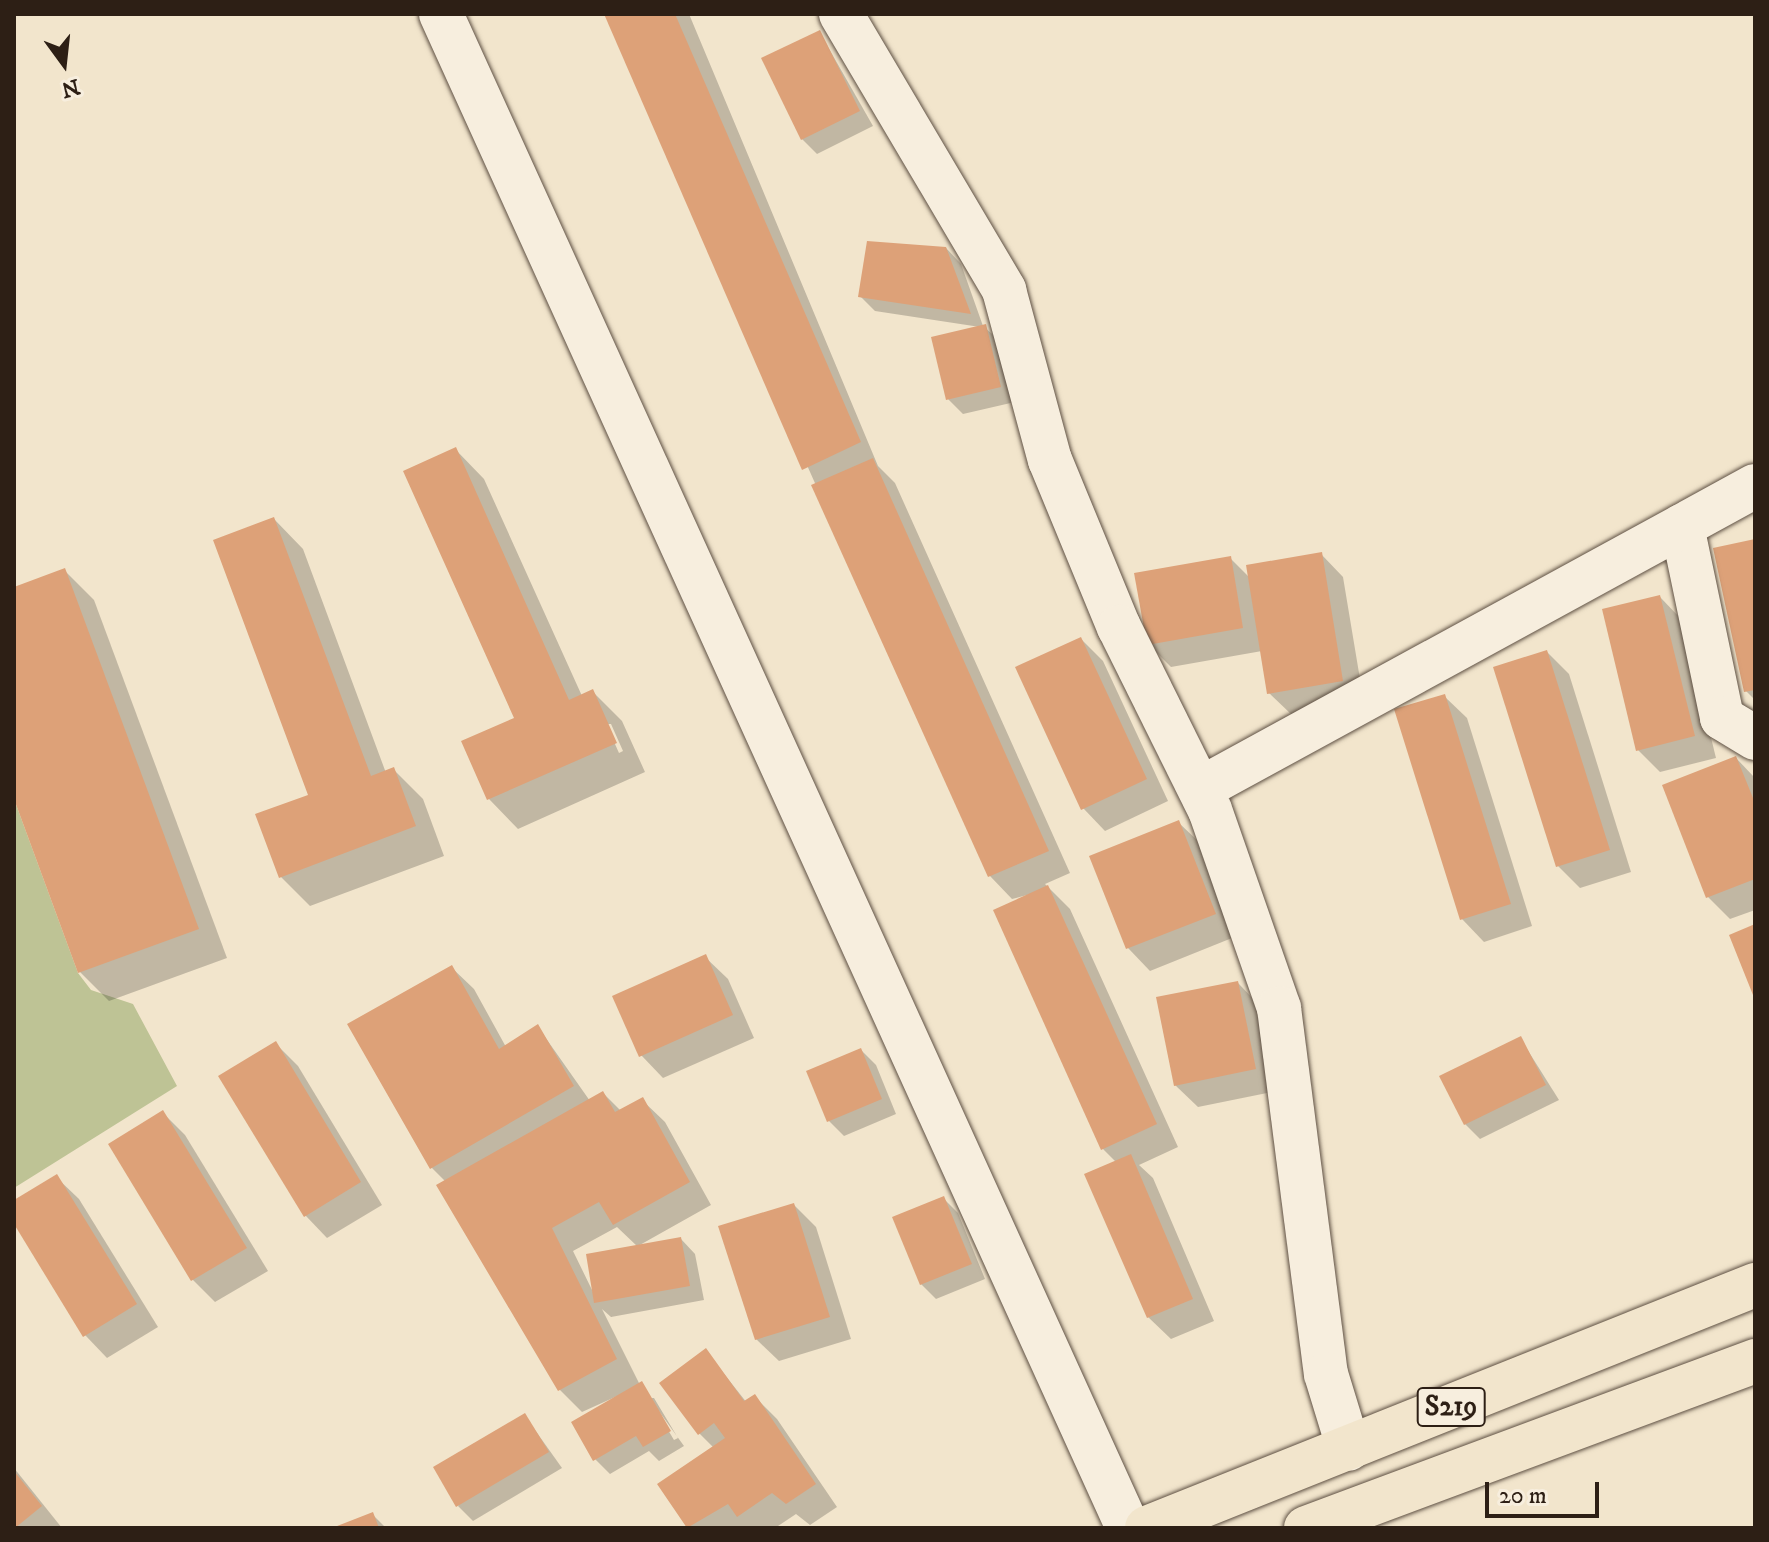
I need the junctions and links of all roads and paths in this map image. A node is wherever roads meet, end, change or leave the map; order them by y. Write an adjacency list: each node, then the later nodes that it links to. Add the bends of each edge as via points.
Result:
1 (441, 14): 10 (street)
2 (841, 14): 6 (street, via 1004,290 1050,460 1119,627)
3 (1755, 486): 4 (street)
4 (1682, 526): 5 (street, via 1722,718); 6 (street)
5 (1755, 738)
6 (1200, 789): 9 (street, via 1279,1008 1326,1374)
7 (1755, 1285): 9 (main road, S219)
8 (1755, 1361): 12 (main road, S219)
9 (1349, 1449): 11 (main road, S219)
10 (1128, 1528)
11 (1147, 1528)
12 (1306, 1528)

